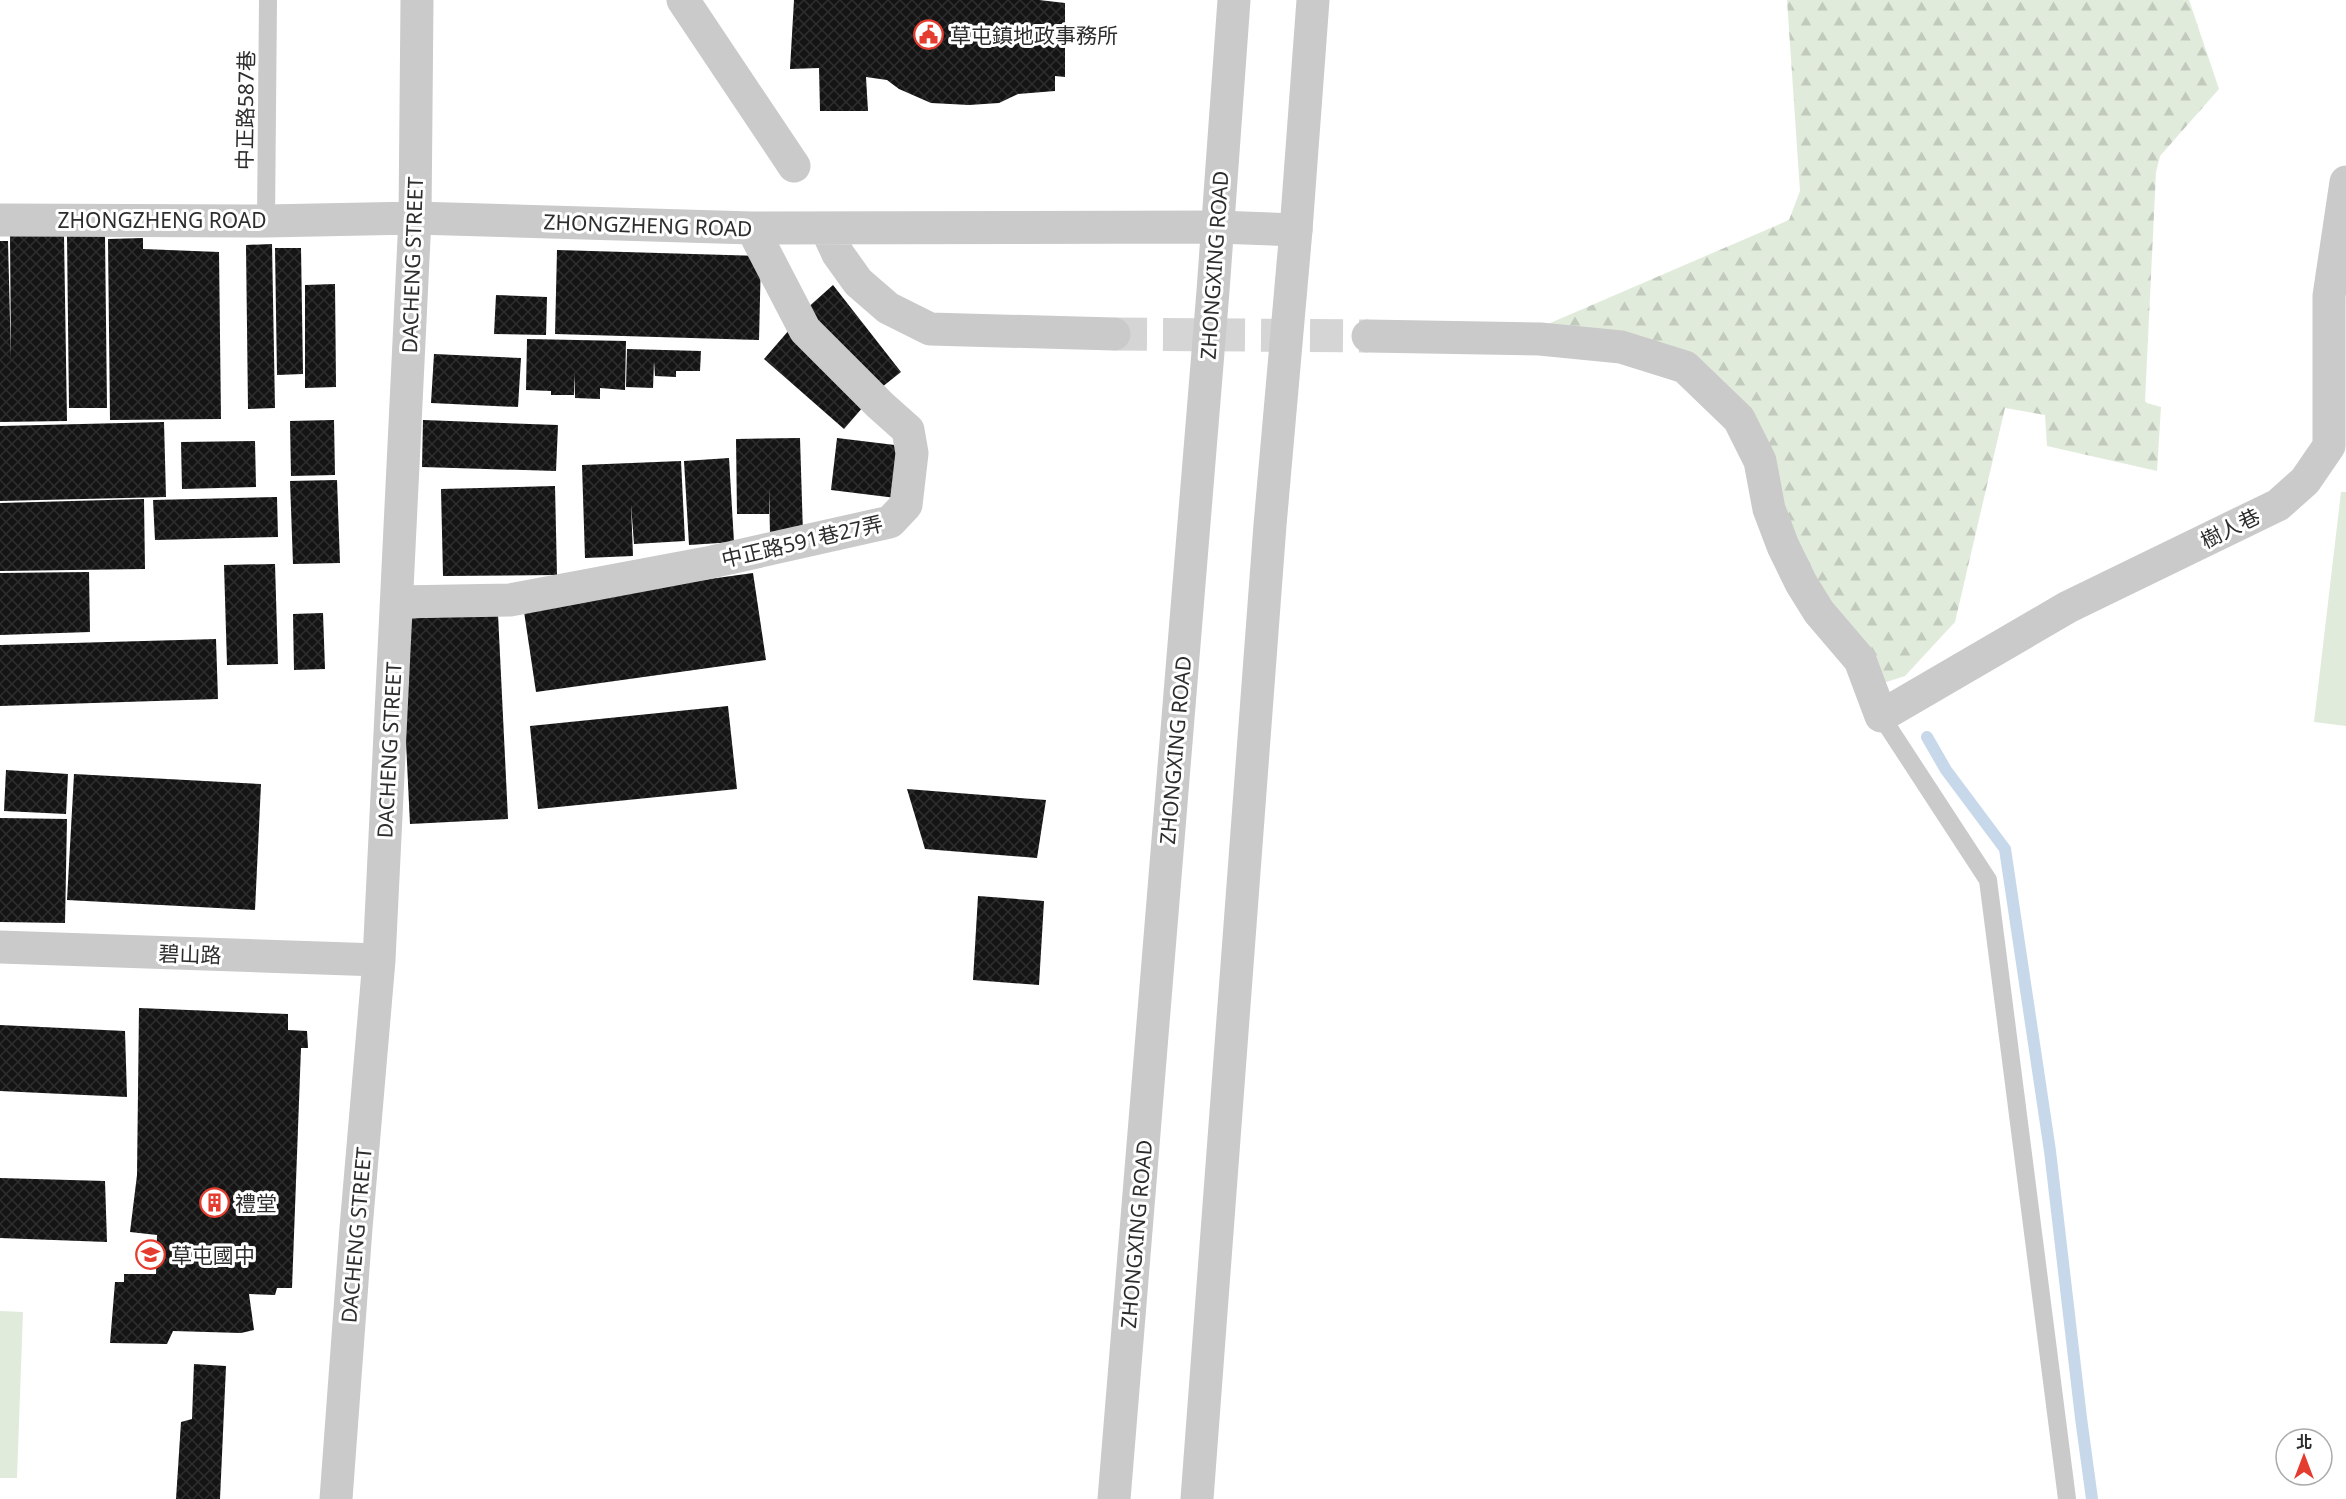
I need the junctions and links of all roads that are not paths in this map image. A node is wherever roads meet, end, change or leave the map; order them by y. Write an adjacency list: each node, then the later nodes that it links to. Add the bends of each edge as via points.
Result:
1 (268, 0): 11 (lane, 中正路587巷)
2 (417, 0): 9 (street, DACHENG STREET)
3 (683, 0): 6 (street)
4 (1234, 0): 12 (street, ZHONGXING ROAD)
5 (1313, 0): 15 (street)
6 (794, 166)
7 (2346, 182): 8 (street, 樹人巷)
8 (2346, 186): 16 (street, 樹人巷)
9 (415, 218): 11 (street, ZHONGZHENG ROAD); 13 (street, ZHONGZHENG ROAD); 20 (street, DACHENG STREET)
10 (0, 220): 11 (street, ZHONGZHENG ROAD)
11 (266, 221)
12 (1217, 227): 14 (street, ZHONGZHENG ROAD); 15 (street, ZHONGZHENG ROAD); 25 (street, ZHONGXING ROAD)
13 (752, 228): 14 (street, ZHONGZHENG ROAD); 20 (street, 中正路591巷27弄, via 805,330 908,430 912,453 906,505 890,522 707,563 510,600)
14 (826, 228): 17 (street, via 858,282 888,308 930,329)
15 (1296, 230): 26 (street)
16 (2338, 297): 19 (street, 樹人巷)
17 (1114, 334)
18 (1368, 336): 21 (street, via 1540,339 1622,347 1685,367 1739,419 1760,461 1769,508 1783,546 1819,612 1860,660)
19 (2337, 409): 21 (street, 樹人巷, via 2329,446 2306,481 2278,505 2068,607)
20 (397, 602): 23 (street, DACHENG STREET)
21 (1881, 716): 27 (lane, via 1988,880)
22 (0, 947): 23 (street, 碧山路)
23 (380, 960): 24 (street, DACHENG STREET)
24 (336, 1499)
25 (1114, 1499)
26 (1197, 1499)
27 (2067, 1499)

